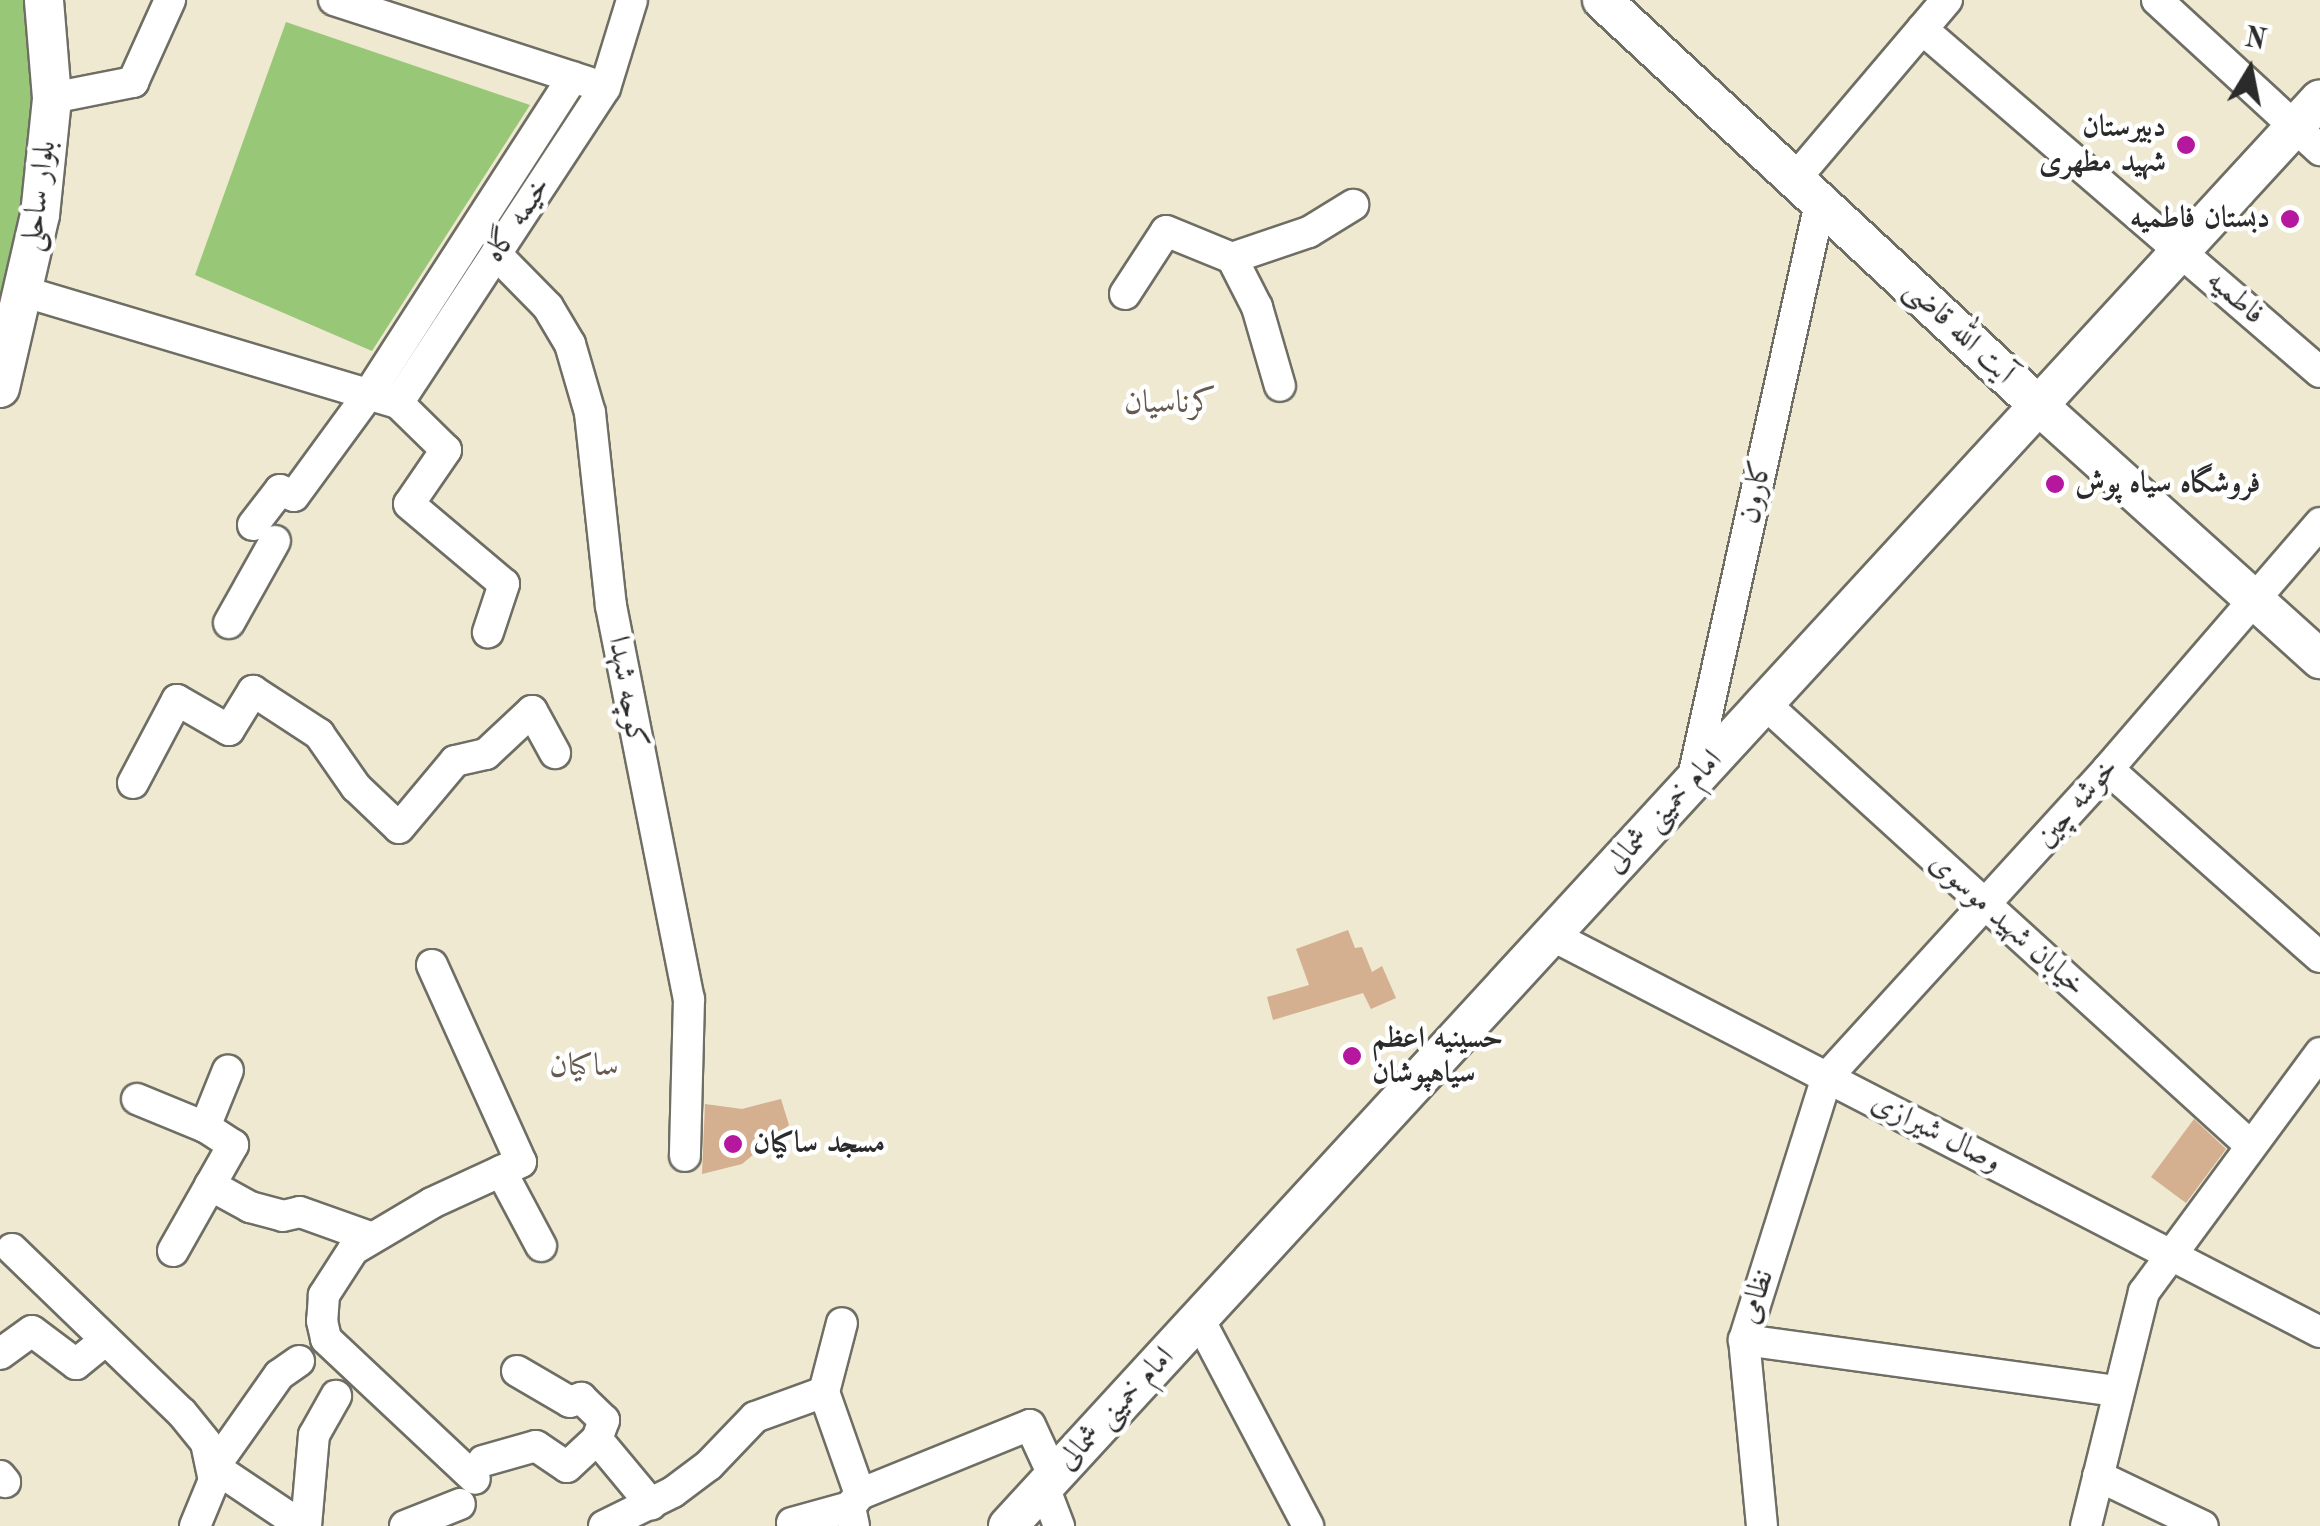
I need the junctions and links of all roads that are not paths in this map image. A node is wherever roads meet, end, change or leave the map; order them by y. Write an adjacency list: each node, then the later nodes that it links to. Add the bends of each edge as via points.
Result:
1 (44, 0): 10 (main road, بلوار ساحلی)
2 (170, 0): 10 (street, via 133,82)
3 (334, 0): 8 (street)
4 (632, 0): 9 (street, خیمه گاه)
5 (2156, 0): 12 (street)
6 (1614, 4): 13 (main road, آیت الله قاضی)
7 (1934, 9): 13 (street); 15 (street, فاطمیه)
8 (573, 78): 9 (street); 23 (street)
9 (605, 88): 16 (street, خیمه گاه)
10 (52, 98): 18 (main road, بلوار ساحلی)
11 (2320, 99): 12 (main road, امام خمینی شمالی)
12 (2307, 138): 15 (main road, امام خمینی شمالی)
13 (1807, 191): 25 (main road, آیت الله قاضی); 34 (street, کارون)
14 (1353, 205): 17 (street, via 1309,232)
15 (2180, 250): 20 (street, فاطمیه); 25 (main road, امام خمینی شمالی)
16 (496, 254): 24 (street, خیمه گاه); 46 (street, کوچه شهدا, via 548,307 570,344 590,413 611,606 689,999)
17 (1232, 258): 19 (street, via 1166,231); 21 (street, via 1257,307)
18 (25, 292): 22 (main road, بلوار ساحلی); 23 (street)
19 (1125, 294)
20 (2320, 372)
21 (1280, 386)
22 (0, 388)
23 (368, 395): 24 (street); 28 (street, via 294,496 280,490)
24 (398, 404): 29 (street, via 446,450 409,504 504,584)
25 (2038, 405): 27 (main road, آیت الله قاضی); 31 (main road, امام خمینی شمالی)
26 (2320, 523): 27 (street, خوشه چین)
27 (2254, 600): 30 (main road, آیت الله قاضی); 33 (street, خوشه چین)
28 (229, 623)
29 (488, 632)
30 (2320, 659)
31 (1764, 704): 34 (main road, امام خمینی شمالی); 36 (street, خیابان شهید موسوی)
32 (555, 753): 35 (street, via 532,711 486,754 455,761 399,828 356,787 318,734 254,691 229,730 177,700)
33 (2108, 769): 36 (street, خوشه چین); 38 (street)
34 (1692, 782): 37 (main road, امام خمینی شمالی)
35 (134, 783)
36 (1984, 904): 42 (street, خوشه چین); 45 (street, خیابان شهید موسوی)
37 (1552, 935): 42 (street, وصال شیرازی); 54 (main road, امام خمینی شمالی)
38 (2320, 957)
39 (432, 965): 47 (street, via 521,1162)
40 (2320, 1053): 45 (street)
41 (228, 1070): 44 (street)
42 (1827, 1077): 53 (street, وصال شیرازی); 58 (street, نظامی)
43 (137, 1099): 44 (street)
44 (204, 1128): 48 (street, via 233,1146)
45 (2251, 1146): 53 (street)
46 (685, 1156)
47 (501, 1171): 49 (street); 50 (street)
48 (210, 1184): 49 (street, via 250,1206 283,1216 300,1212); 52 (street)
49 (370, 1237): 68 (street, via 337,1269 324,1295 326,1339)
50 (542, 1246)
51 (12, 1249): 57 (street)
52 (173, 1251)
53 (2170, 1255): 56 (street, وصال شیرازی); 62 (street, via 2144,1292)
54 (1199, 1318): 69 (main road, امام خمینی شمالی); 73 (street)
55 (842, 1323): 63 (street)
56 (2320, 1332)
57 (106, 1340): 59 (street, via 76,1364 32,1331); 66 (street, via 182,1414 206,1443)
58 (1744, 1340): 62 (street); 80 (street, نظامی)
59 (0, 1354)
60 (299, 1360): 66 (street, via 280,1375)
61 (517, 1371): 65 (street, via 570,1402 581,1398 604,1420)
62 (2118, 1391): 67 (street)
63 (824, 1392): 70 (street, via 755,1417 709,1465); 71 (street)
64 (336, 1396): 75 (street, via 314,1435)
65 (597, 1438): 68 (street, via 567,1467 536,1446); 70 (street)
66 (214, 1467): 74 (street); 75 (street)
67 (2098, 1476): 81 (street); 82 (street)
68 (472, 1481): 76 (street)
69 (1049, 1482): 71 (street, via 1030,1425); 78 (main road, امام خمینی شمالی); 79 (street)
70 (651, 1504): 77 (street)
71 (854, 1509): 72 (street)
72 (792, 1523)
73 (1300, 1524)
74 (196, 1526)
75 (304, 1526)
76 (405, 1526)
77 (604, 1526)
78 (1008, 1526)
79 (1059, 1526)
80 (1762, 1526)
81 (2086, 1526)
82 (2203, 1526)

